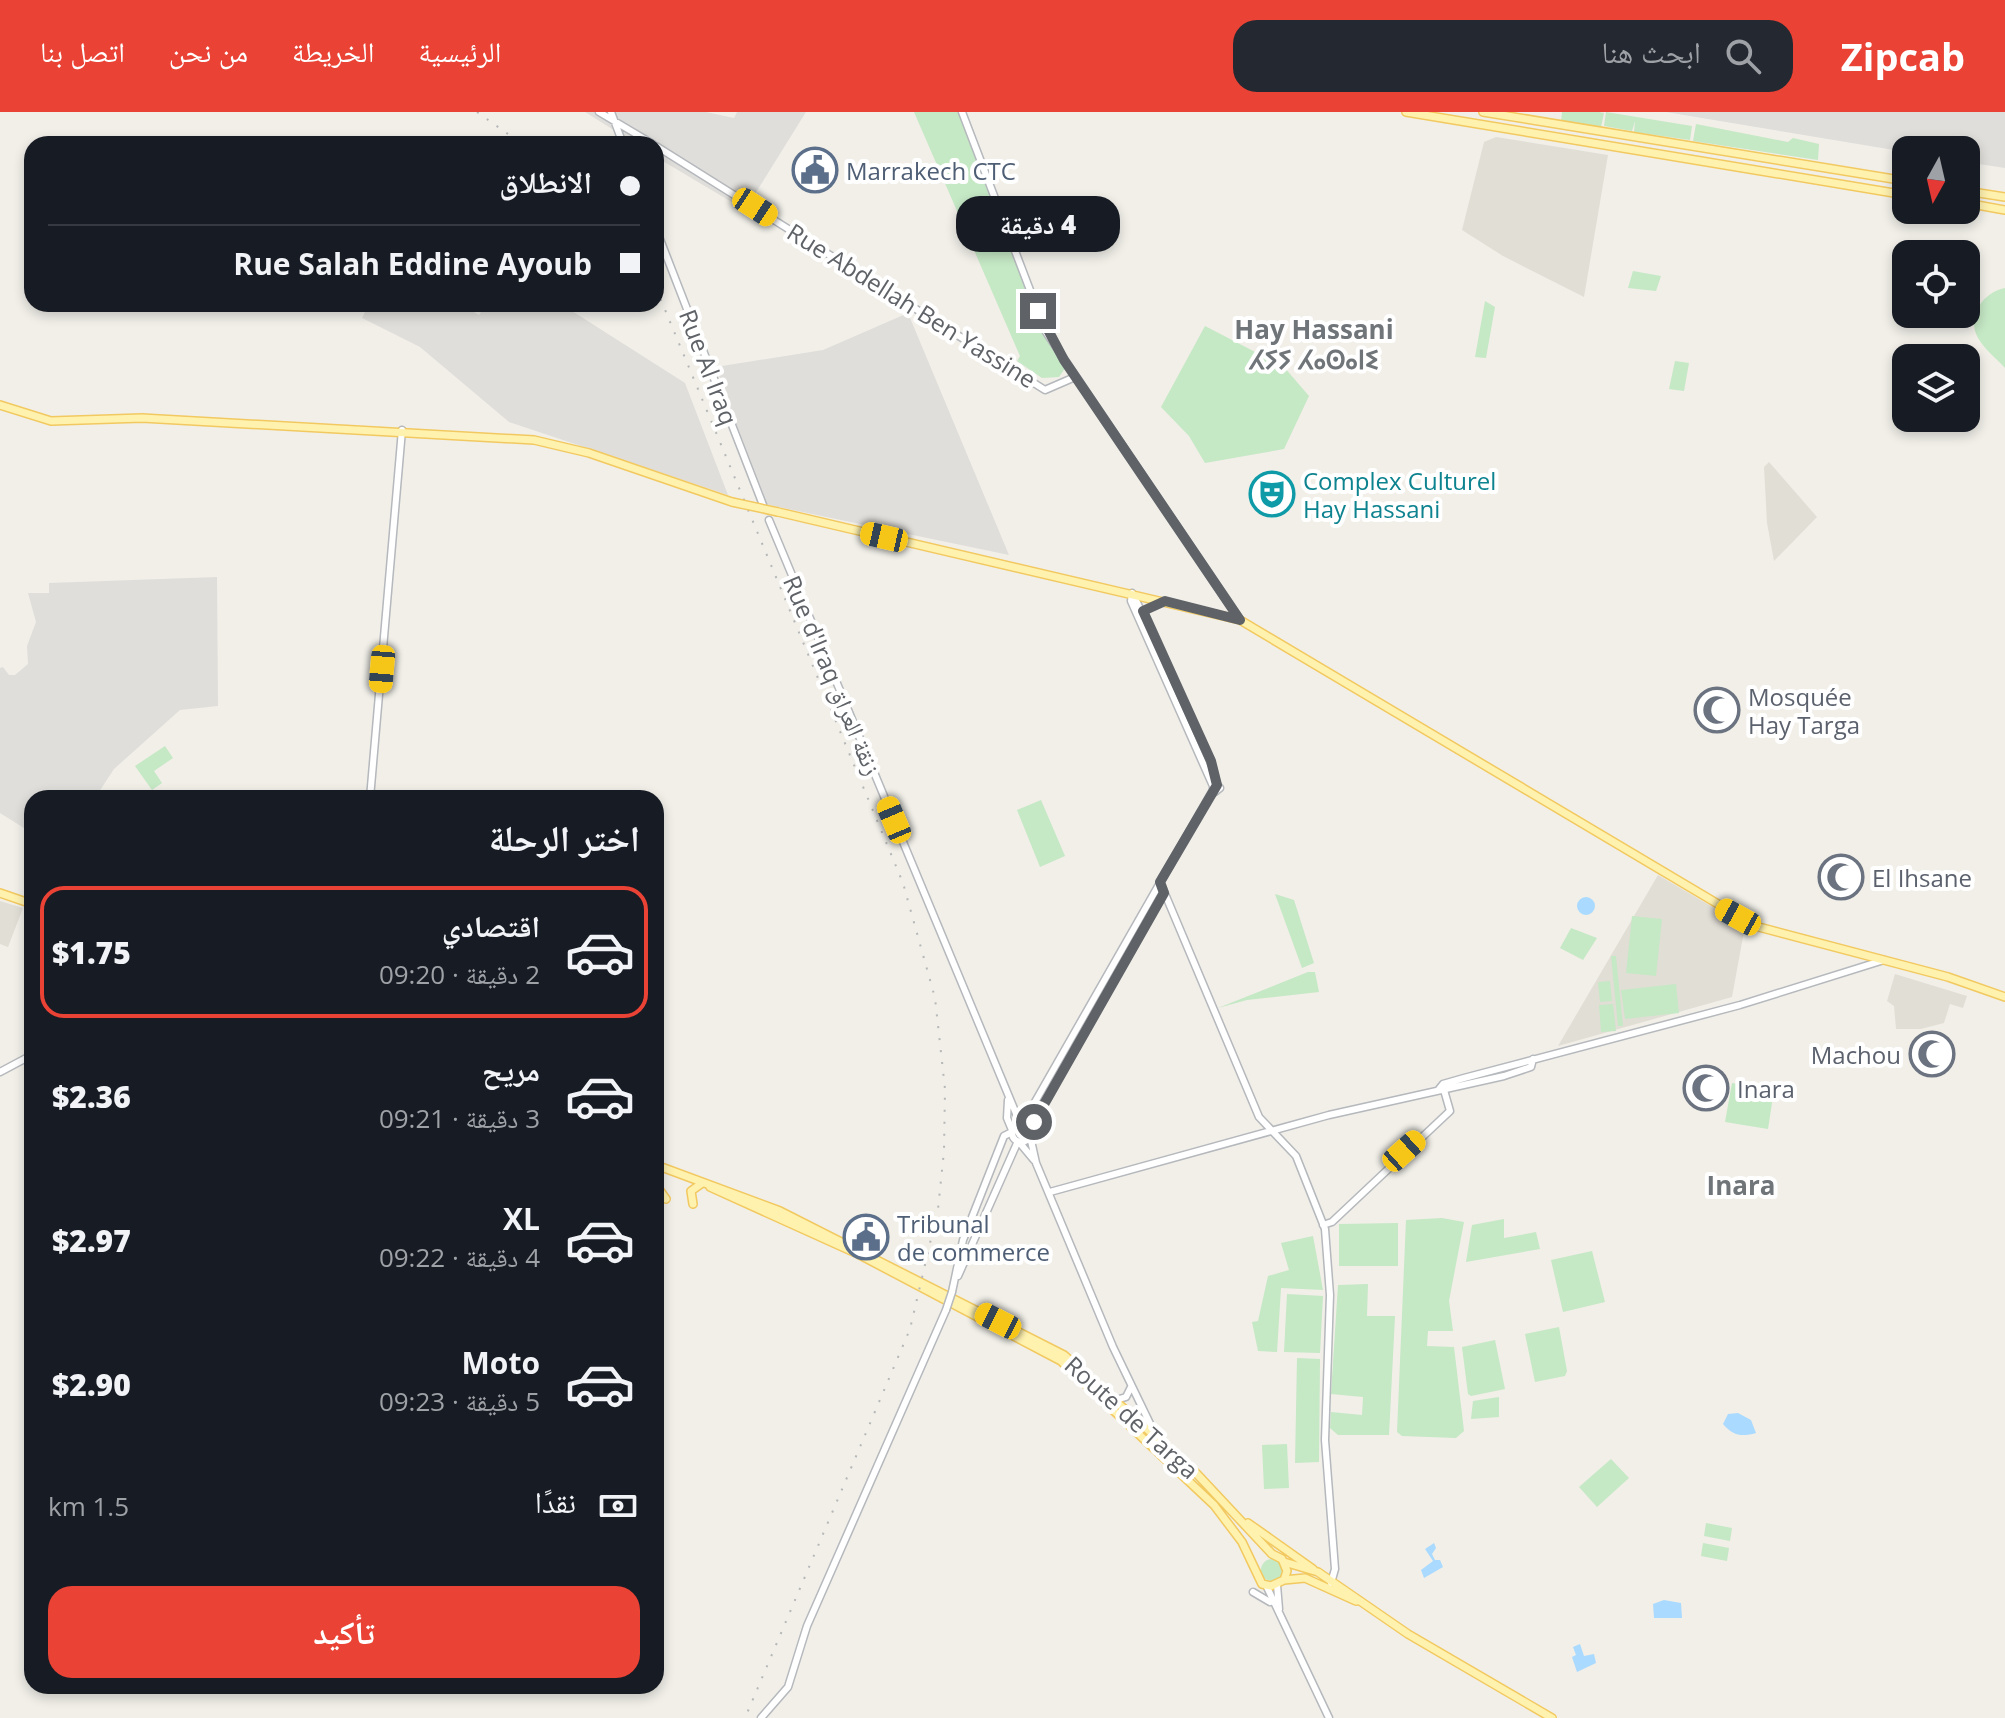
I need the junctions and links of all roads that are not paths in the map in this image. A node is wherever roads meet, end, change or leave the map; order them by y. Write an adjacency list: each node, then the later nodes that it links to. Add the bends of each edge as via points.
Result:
1 (599, 112): 6 (street, Rue Abdellah Ben Yassine)
2 (611, 112): 6 (street)
3 (962, 112): 17 (street, via 1044,328)
4 (1406, 112): 11 (main road)
5 (1483, 112): 10 (main road)
6 (615, 122): 7 (street); 8 (street, Rue Abdellah Ben Yassine)
7 (620, 136)
8 (639, 136)
9 (664, 151): 17 (street, Rue Abdellah Ben Yassine, via 1045,390)
10 (1892, 179)
11 (1892, 193)
12 (1980, 193): 13 (main road)
13 (2005, 197)
14 (1980, 206): 15 (main road)
15 (2005, 210)
16 (664, 250): 20 (street, Rue Al Iraq)
17 (1075, 377): 25 (street)
18 (0, 405): 19 (main road, via 34,418 63,421 142,418)
19 (402, 430): 22 (main road, bridge, via 550,443 732,502); 27 (street)
20 (763, 505)
21 (769, 520): 37 (street, Rue d'Iraq زنقة العراق)
22 (1132, 593): 23 (main road); 24 (street); 26 (street, via 1131,601)
23 (1165, 601): 24 (street); 25 (main road)
24 (1143, 611): 26 (street, via 1211,761)
25 (1240, 620): 32 (main road, via 1755,926)
26 (1214, 787): 28 (street)
27 (371, 790)
28 (1160, 882): 30 (street); 39 (street)
29 (0, 893): 31 (main road)
30 (1164, 893): 41 (street); 43 (street, via 1259,1117)
31 (24, 901)
32 (1884, 960): 33 (main road); 36 (street, via 1788,992)
33 (2005, 997)
34 (24, 1059): 35 (street)
35 (0, 1072)
36 (1442, 1088): 43 (street); 56 (street, via 1450,1111)
37 (1008, 1096): 38 (street, Rue d'Iraq زنقة العراق); 40 (street, Rue d'Iraq زنقة العراق)
38 (1014, 1110): 39 (street); 41 (street, Rue d'Iraq زنقة العراق)
39 (1028, 1114): 41 (street)
40 (1007, 1118): 42 (street, Rue d'Iraq زنقة العراق); 44 (street)
41 (1026, 1128): 42 (street); 45 (street); 48 (street, Rue d'Iraq زنقة العراق)
42 (1012, 1131): 44 (street); 45 (street, Rue d'Iraq زنقة العراق)
43 (1274, 1131): 52 (street); 56 (street, via 1296,1156)
44 (1004, 1136): 57 (street, via 963,1240)
45 (1019, 1142): 46 (street); 47 (street, Rue d'Iraq زنقة العراق)
46 (1012, 1152): 47 (street); 57 (street)
47 (1027, 1152): 48 (street, Rue d'Iraq زنقة العراق)
48 (1036, 1163): 52 (street)
49 (664, 1168): 50 (main road, Route de Targa)
50 (701, 1184): 51 (main road, Route de Targa); 55 (main road, via 690,1193)
51 (710, 1187): 59 (main road, Route de Targa, via 780,1211 1043,1344 1078,1364); 65 (main road, Route de Targa, via 819,1235 1054,1356 1214,1505)
52 (1050, 1192): 58 (street)
53 (664, 1196): 54 (main road)
54 (666, 1199)
55 (693, 1204)
56 (1323, 1225): 63 (street, via 1330,1259 1325,1440)
57 (955, 1283): 75 (street, bridge, via 807,1626 788,1687)
58 (1131, 1384): 59 (street, via 1128,1394); 60 (street)
59 (1116, 1400): 60 (main road, Route de Targa)
60 (1158, 1438): 61 (main road, Route de Targa)
61 (1241, 1518): 62 (main road, Route de Targa); 66 (main road)
62 (1272, 1554): 64 (main road); 65 (main road)
63 (1333, 1557): 66 (street, via 1327,1570); 67 (street)
64 (1284, 1562): 66 (main road); 68 (main road, via 1287,1571)
65 (1256, 1567): 69 (main road, via 1257,1578)
66 (1318, 1572): 67 (main road)
67 (1333, 1581): 70 (street); 73 (main road)
68 (1280, 1582): 69 (main road); 70 (main road, via 1301,1577); 74 (street)
69 (1266, 1585): 72 (street)
70 (1326, 1587): 73 (main road)
71 (1253, 1592): 72 (street)
72 (1273, 1605): 74 (street)
73 (1365, 1605): 77 (main road)
74 (1280, 1617): 76 (street)
75 (761, 1718)
76 (1329, 1718)
77 (1552, 1718)

